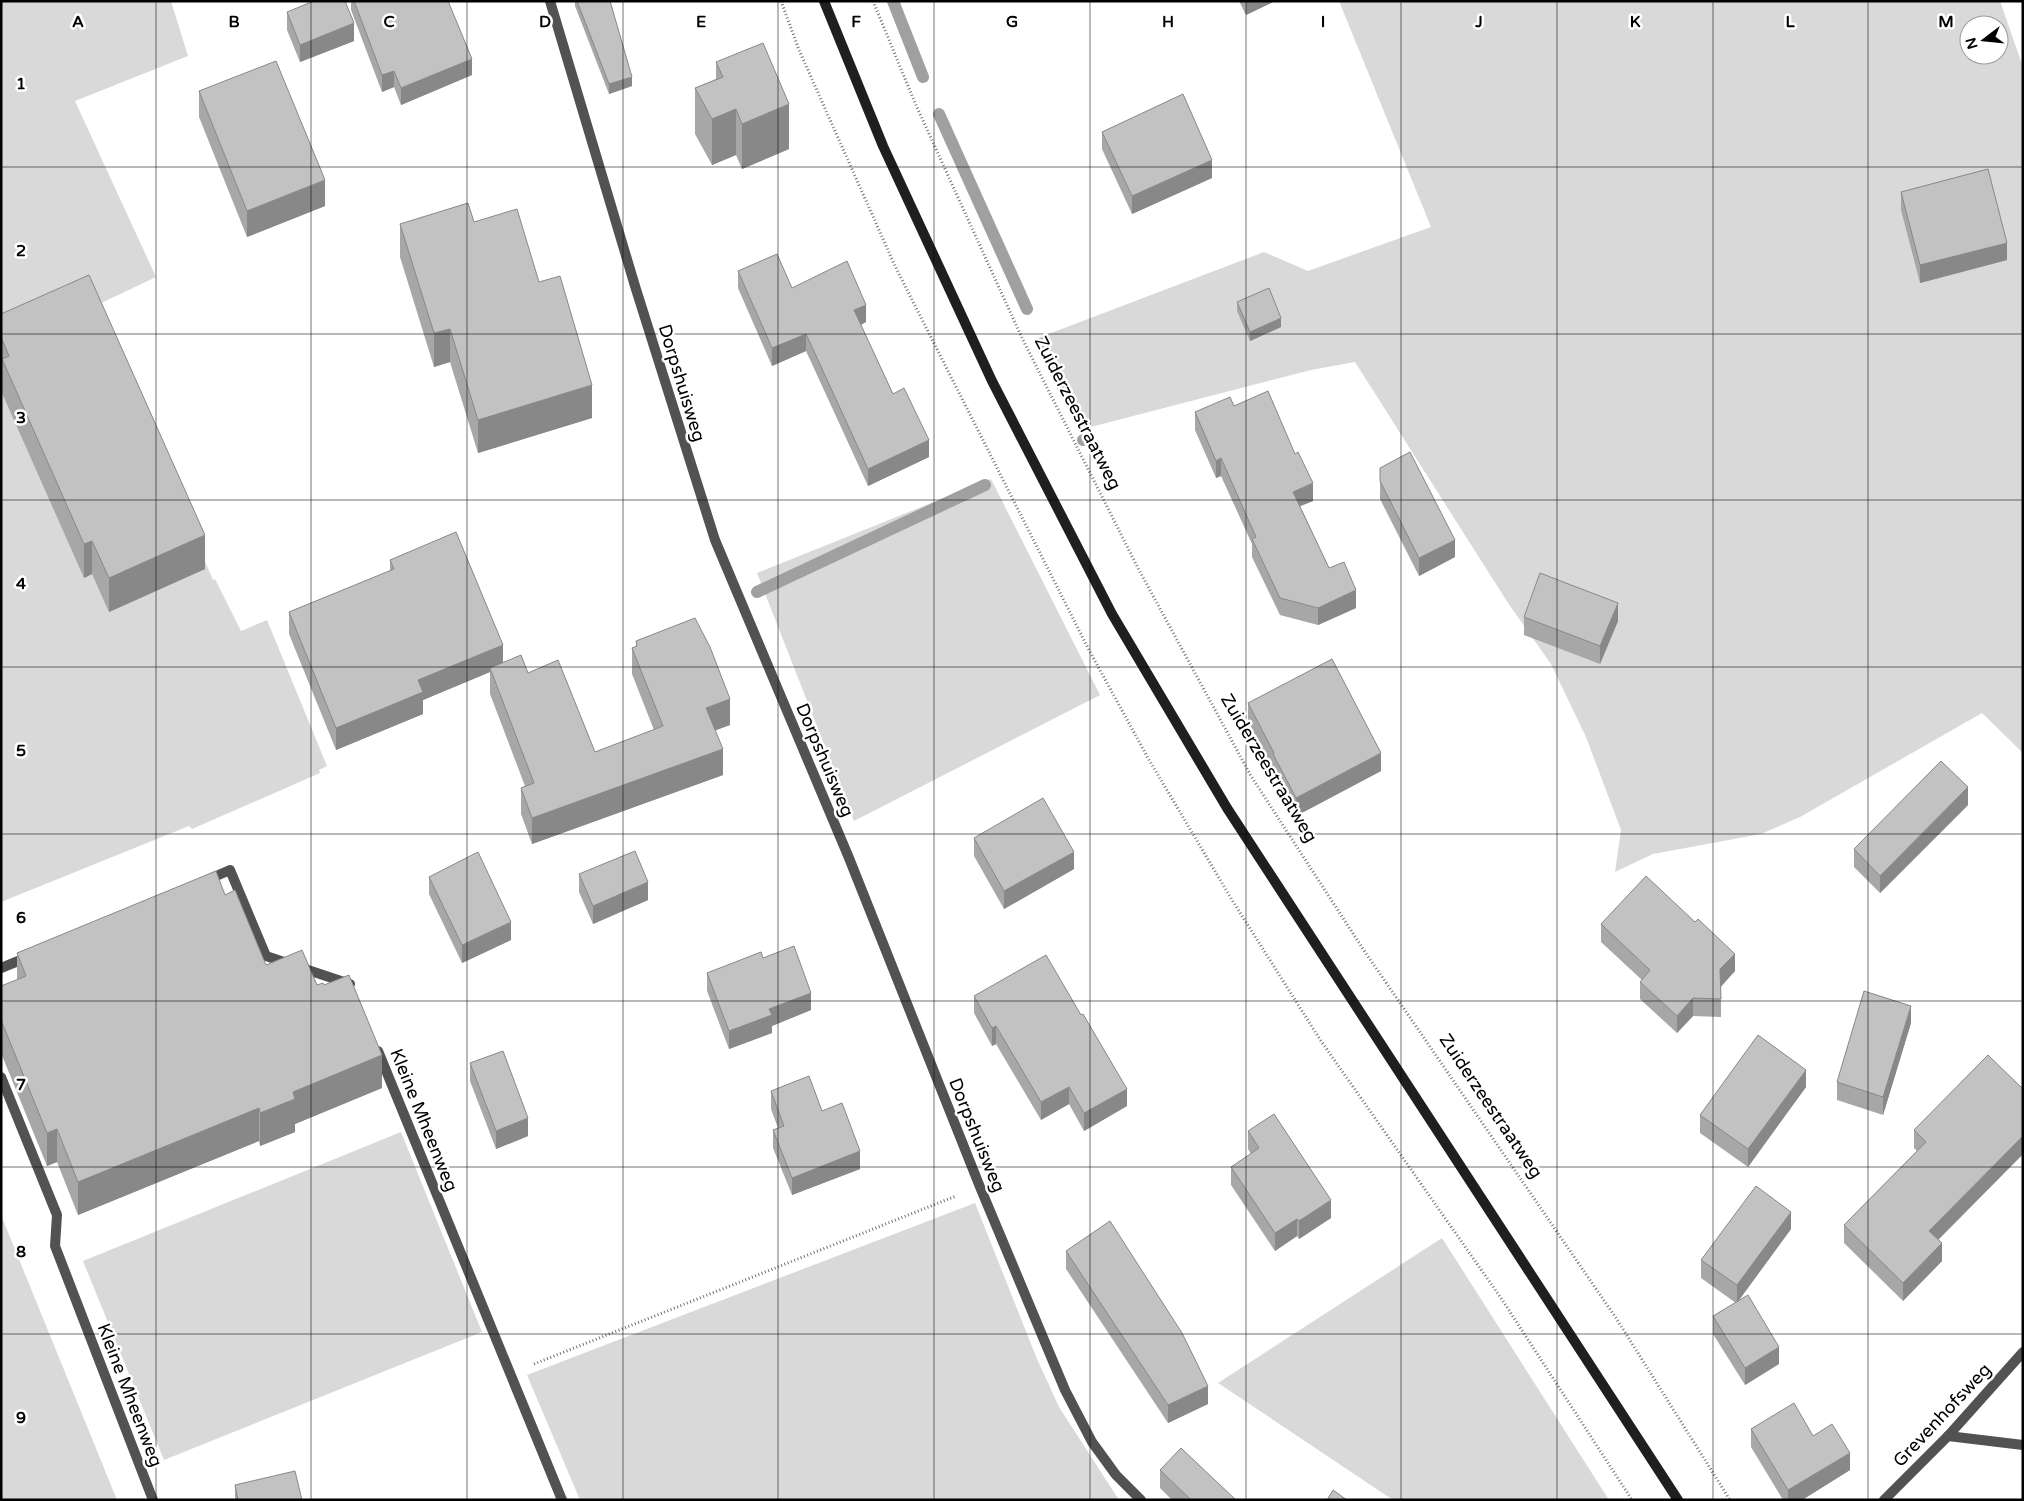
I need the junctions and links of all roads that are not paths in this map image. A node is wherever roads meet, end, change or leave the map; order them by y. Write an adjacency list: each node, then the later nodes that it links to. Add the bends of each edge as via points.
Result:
1 (550, 1): 14 (street, Dorpshuisweg, via 715,540 1065,1390 1092,1442 1116,1475)
2 (824, 1): 15 (main road, via 883,146 992,381 1112,614 1227,808)
3 (194, 886): 6 (street, via 230,870 266,956 350,984)
4 (38, 952): 5 (street)
5 (1, 968)
6 (354, 993)
7 (372, 1038): 13 (street, Kleine Mheenweg)
8 (1, 1077): 12 (street, Kleine Mheenweg, via 57,1215 55,1246)
9 (2023, 1352): 10 (street, Grevenhofsweg)
10 (1948, 1436): 11 (street); 16 (street, Grevenhofsweg)
11 (2023, 1445)
12 (153, 1500)
13 (562, 1500)
14 (1141, 1500)
15 (1678, 1500)
16 (1884, 1500)

